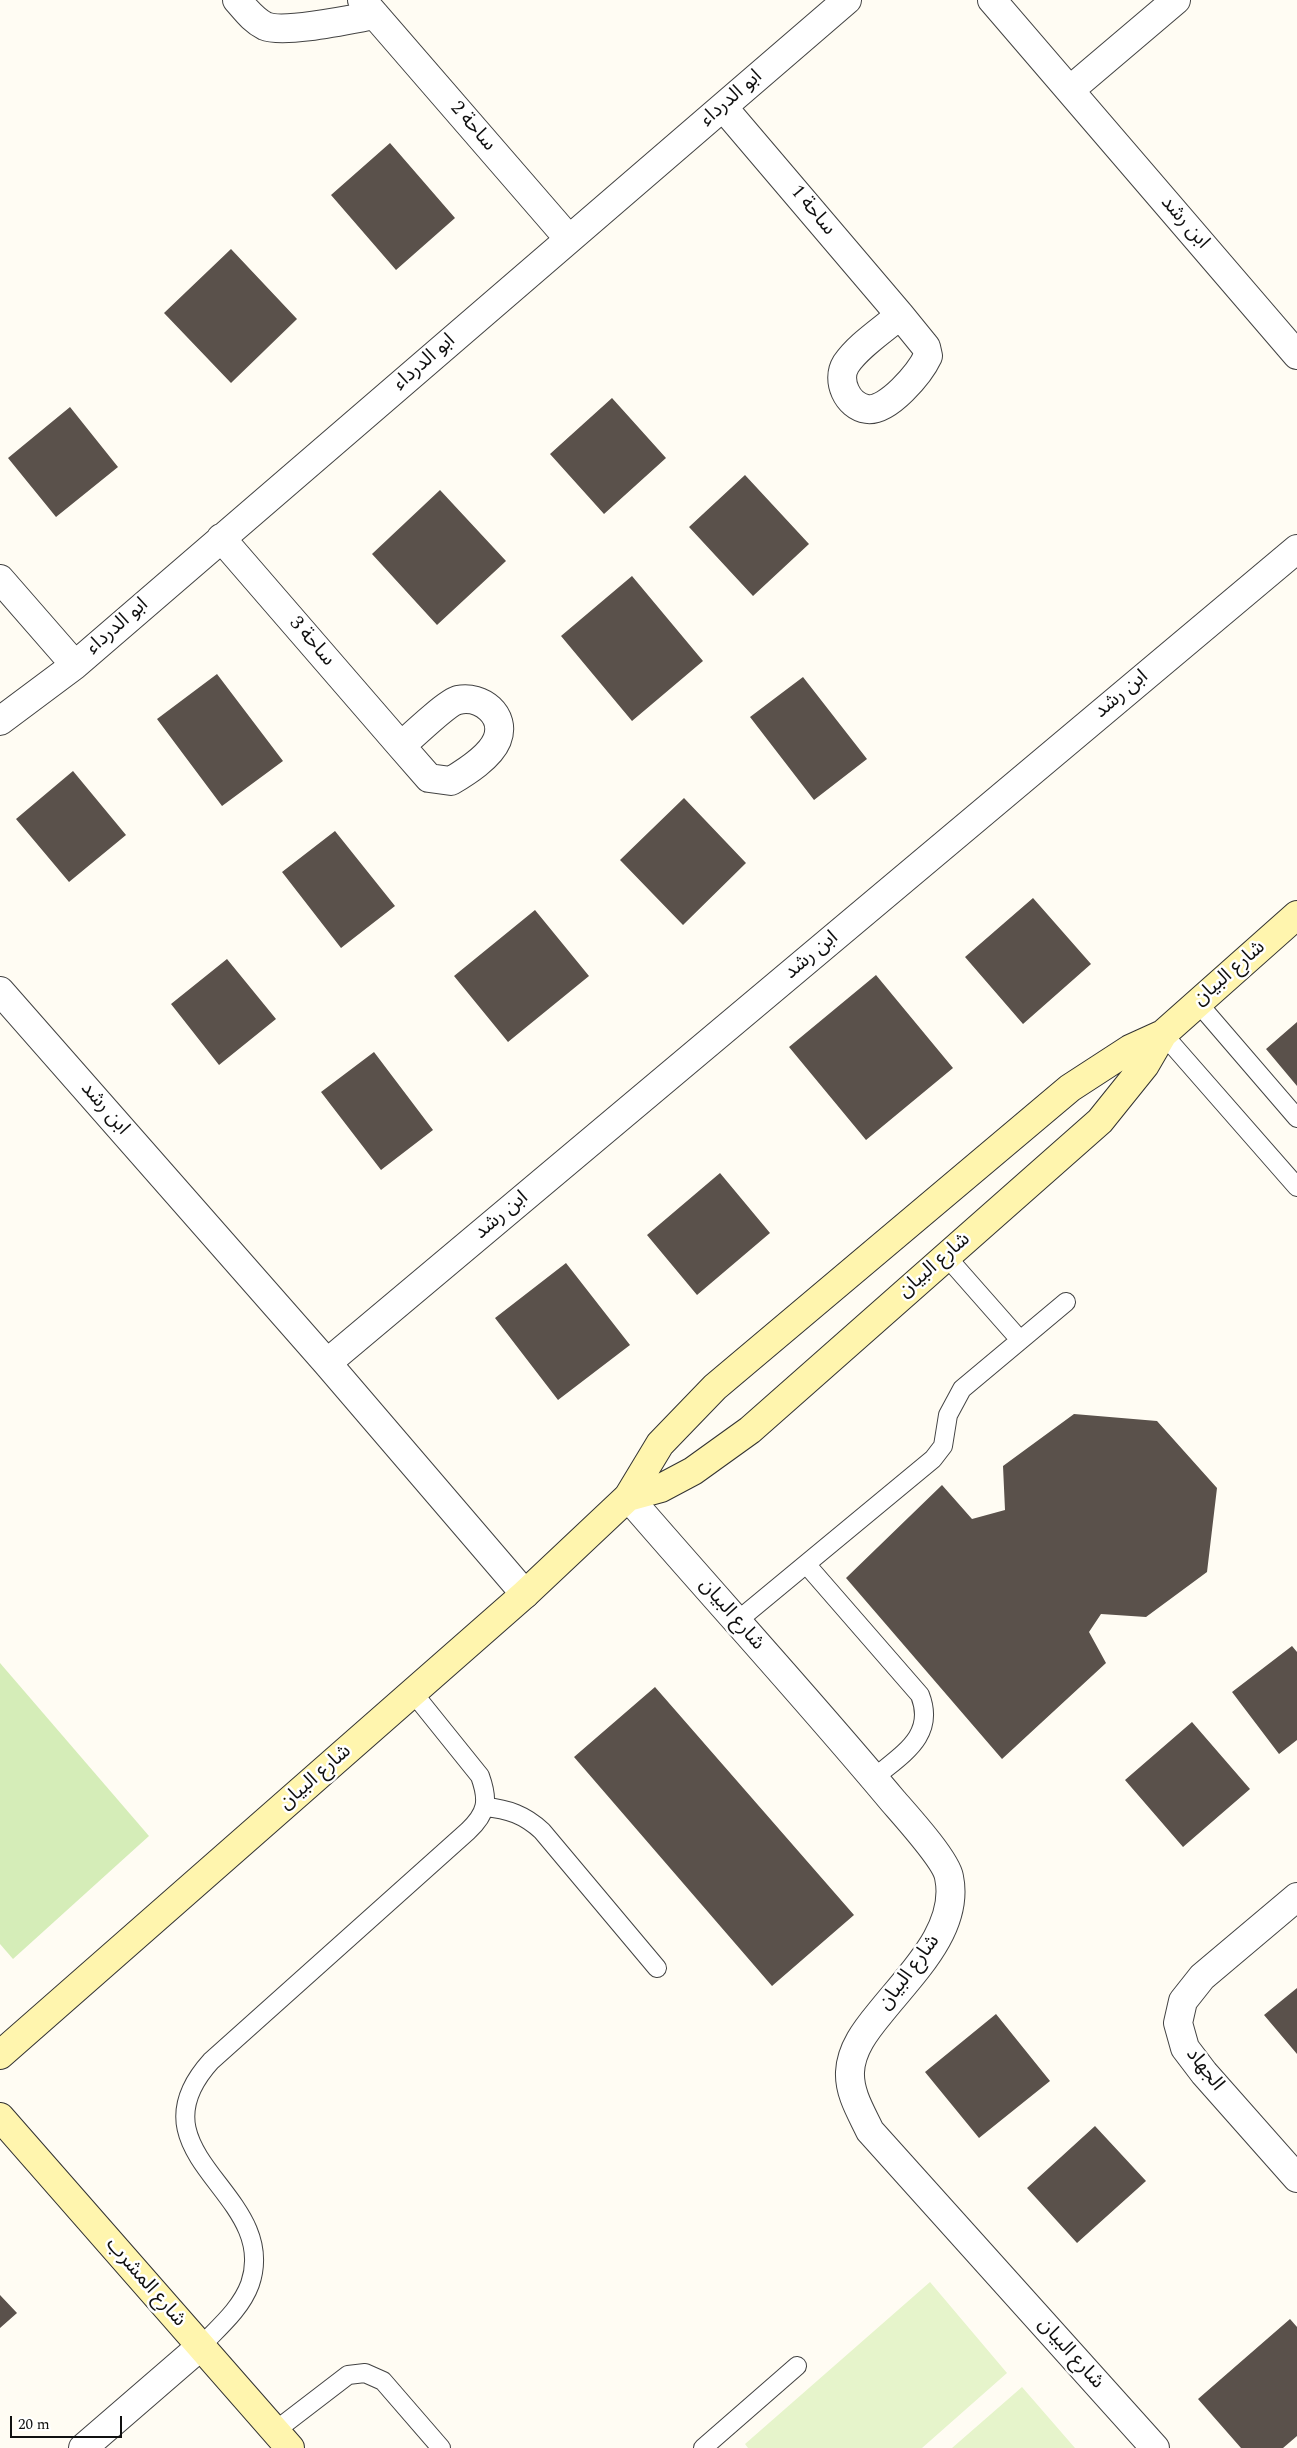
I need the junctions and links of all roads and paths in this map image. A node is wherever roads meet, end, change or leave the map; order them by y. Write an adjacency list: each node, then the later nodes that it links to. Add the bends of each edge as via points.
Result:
1 (237, 0): 5 (street, ساحة 2, via 253,19 266,27 283,29)
2 (847, 0): 7 (street, ابو الدرداء)
3 (992, 0): 6 (street, ابن رشد)
4 (1176, 0): 6 (street)
5 (369, 8): 8 (street, ساحة 2)
6 (1070, 90): 10 (street, ابن رشد)
7 (723, 107): 8 (street, ابو الدرداء); 9 (street, ساحة 1)
8 (569, 239): 11 (street, ابو الدرداء)
9 (900, 315)
10 (1297, 355)
11 (221, 538): 14 (street, ابو الدرداء); 16 (street, ساحة 3)
12 (1297, 549): 26 (street, ابن رشد)
13 (0, 579): 14 (street)
14 (75, 665): 15 (street, ابو الدرداء)
15 (0, 721)
16 (401, 746)
17 (1297, 915): 19 (street, شارع البيان)
18 (0, 991): 26 (street, ابن رشد)
19 (1198, 1003): 20 (street, شارع البيان); 21 (lane)
20 (1163, 1034): 22 (lane); 23 (street, شارع البيان, via 1145,1065 1100,1121); 27 (street, شارع البيان, via 1130,1049 1070,1088 715,1387 660,1444)
21 (1297, 1118)
22 (1297, 1187)
23 (946, 1256): 25 (lane); 27 (street, شارع البيان, via 722,1452 661,1488)
24 (1066, 1302): 25 (lane)
25 (1020, 1340): 28 (lane, via 962,1388 948,1415 943,1446 933,1459)
26 (327, 1363): 29 (street, ابن رشد)
27 (628, 1497): 29 (street, شارع البيان); 30 (street, شارع البيان)
28 (806, 1564): 30 (lane); 32 (lane, via 920,1695 924,1706 924,1728 919,1738)
29 (525, 1594): 31 (street, شارع البيان)
30 (736, 1622): 32 (street, شارع البيان)
31 (414, 1694): 33 (lane, via 480,1776 486,1791); 36 (street, شارع البيان)
32 (874, 1778): 45 (street, شارع البيان, via 930,1845 949,1875 952,1903 942,1930 855,2049 850,2072 854,2100 870,2131)
33 (485, 1807): 35 (lane, via 516,1813 542,1831); 39 (lane, via 479,1821 211,2061 189,2092 187,2130 192,2148 241,2216 252,2238 254,2256 249,2285 239,2304)
34 (1297, 1897): 38 (street, الجهاد, via 1202,1976 1182,2001 1178,2023 1185,2048 1204,2073)
35 (657, 1968)
36 (0, 2055)
37 (0, 2117): 39 (street, شارع المشرب)
38 (1297, 2178)
39 (200, 2346): 41 (street, شارع المشرب); 42 (street)
40 (797, 2366): 44 (lane)
41 (283, 2440): 43 (lane, via 348,2375 365,2374 383,2381)
42 (84, 2448)
43 (441, 2448)
44 (703, 2448)
45 (1154, 2448)

